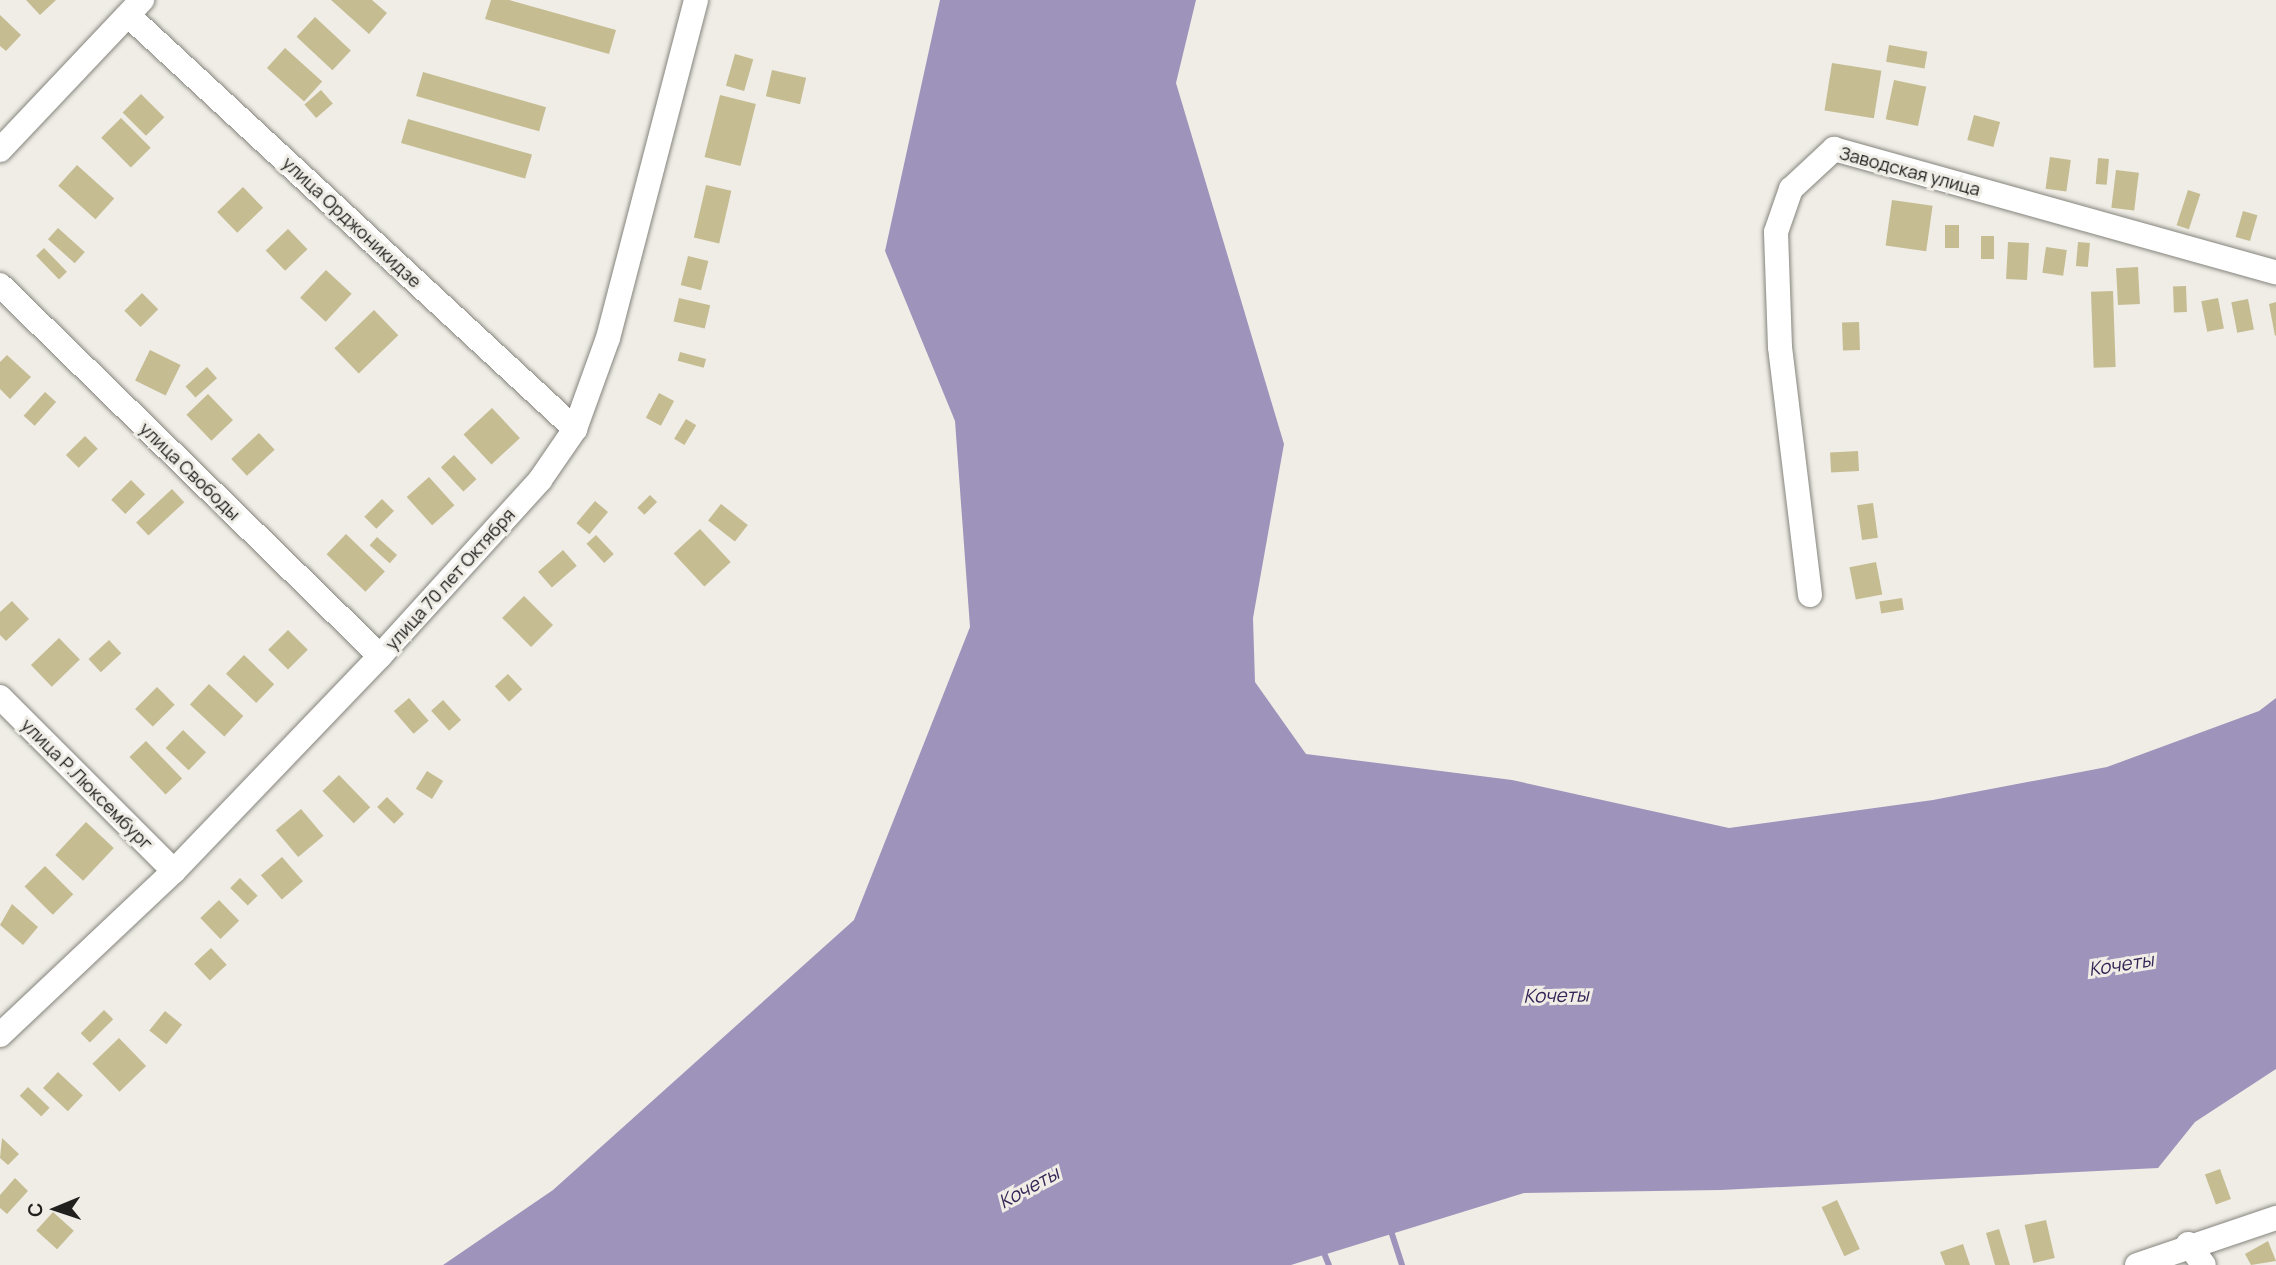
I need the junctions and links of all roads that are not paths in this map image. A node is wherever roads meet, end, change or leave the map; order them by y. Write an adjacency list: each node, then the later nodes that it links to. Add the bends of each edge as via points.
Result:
1 (696, 0): 6 (street, улица 70 лет Октября, via 608,338)
2 (136, 8): 3 (street); 6 (street, улица Орджоникидзе)
3 (0, 150)
4 (2276, 272): 7 (street, Заводская улица, via 1834,149 1791,189 1776,233 1780,347)
5 (0, 285): 8 (street, улица Свободы)
6 (575, 429): 8 (street, улица 70 лет Октября, via 540,480)
7 (1810, 595)
8 (380, 656): 10 (street, улица 70 лет Октября)
9 (0, 697): 10 (street, улица Р.Люксембург)
10 (174, 871): 11 (street, улица 70 лет Октября)
11 (0, 1035)
12 (2276, 1218): 13 (street)
13 (2188, 1244): 14 (street); 15 (street)
14 (2137, 1265)
15 (2204, 1265)

